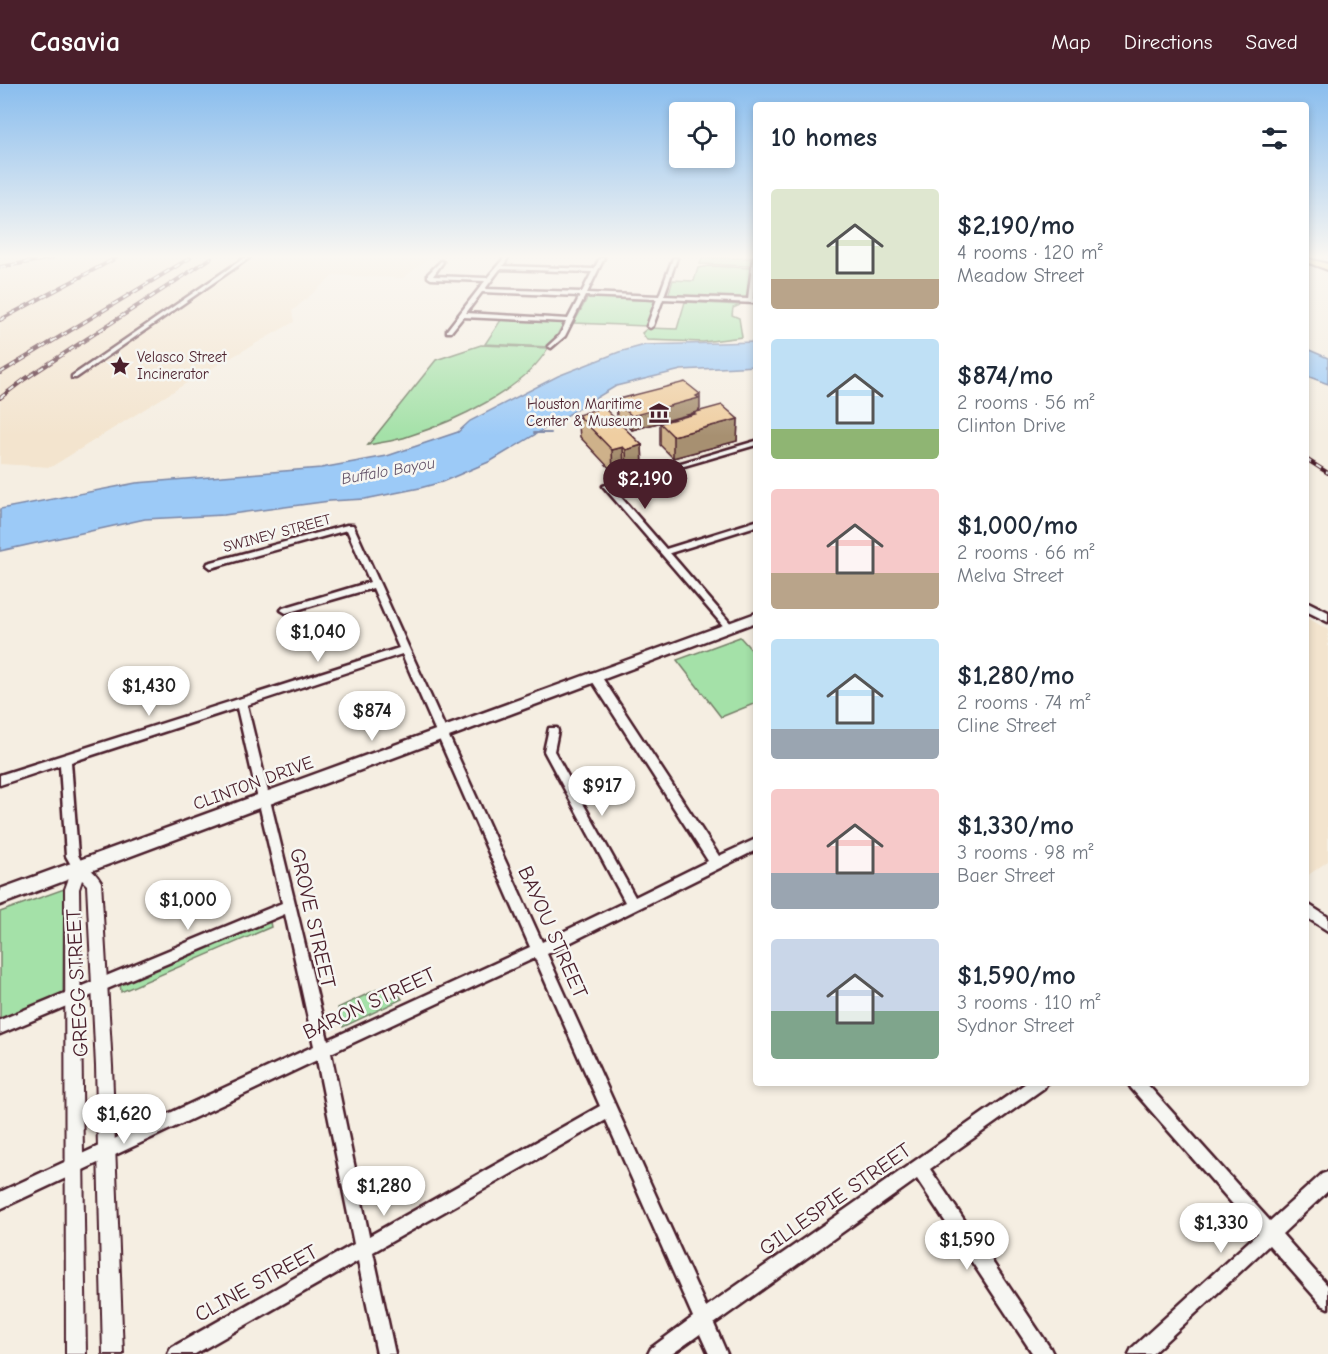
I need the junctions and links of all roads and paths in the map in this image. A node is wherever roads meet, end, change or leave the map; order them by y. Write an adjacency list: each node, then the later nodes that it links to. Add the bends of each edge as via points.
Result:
1 (161, 317): 10 (street)
2 (461, 317): 8 (street)
3 (503, 317): 6 (street)
4 (572, 317): 6 (street)
5 (654, 317): 7 (street)
6 (570, 321): 9 (street)
7 (650, 326)
8 (450, 331)
9 (551, 346)
10 (74, 377)
11 (753, 444): 14 (street, via 607,486)
12 (753, 524): 14 (street)
13 (350, 527): 15 (street, SWINEY STREET); 16 (street, BAYOU STREET)
14 (664, 552): 21 (street)
15 (211, 565)
16 (375, 584): 18 (street); 22 (street, BAYOU STREET)
17 (1309, 607): 20 (main road)
18 (286, 610)
19 (753, 618): 21 (main road, CLINTON DRIVE)
20 (1328, 618)
21 (729, 627): 23 (main road, CLINTON DRIVE)
22 (404, 650): 24 (street); 26 (street, BAYOU STREET)
23 (595, 676): 26 (main road, CLINTON DRIVE); 31 (street)
24 (242, 703): 27 (street); 29 (street, GROVE STREET)
25 (553, 731): 34 (street, via 549,751)
26 (442, 734): 29 (main road, CLINTON DRIVE); 38 (street, BAYOU STREET)
27 (65, 759): 28 (street); 32 (street, GREGG STREET, via 72,856)
28 (0, 780)
29 (264, 800): 32 (main road, CLINTON DRIVE); 35 (street, GROVE STREET)
30 (753, 846): 31 (street, BARON STREET)
31 (717, 864): 34 (street, BARON STREET)
32 (79, 868): 33 (main road, CLINTON DRIVE); 39 (street, GREGG STREET, via 94,882); 40 (street, GREGG STREET, via 72,889)
33 (0, 897)
34 (633, 905): 38 (street, BARON STREET)
35 (289, 906): 39 (street); 42 (street, GROVE STREET)
36 (1309, 911): 37 (street)
37 (1328, 925)
38 (540, 950): 42 (street, BARON STREET); 45 (street, BAYOU STREET)
39 (99, 985): 40 (street); 46 (street, GREGG STREET)
40 (73, 996): 41 (street); 47 (street, GREGG STREET)
41 (0, 1027)
42 (323, 1048): 46 (street, BARON STREET); 52 (street, GROVE STREET)
43 (1035, 1086): 48 (street, GILLESPIE STREET)
44 (1139, 1086): 51 (street)
45 (608, 1110): 52 (street, CLINE STREET); 54 (street, BAYOU STREET)
46 (106, 1152): 47 (street, BARON STREET); 56 (street, GREGG STREET)
47 (73, 1167): 50 (street, BARON STREET); 55 (street, GREGG STREET)
48 (919, 1168): 54 (street, GILLESPIE STREET); 61 (street)
49 (1328, 1180): 51 (street)
50 (0, 1201)
51 (1270, 1233): 53 (street); 62 (street)
52 (362, 1250): 57 (street, CLINE STREET); 58 (street, GROVE STREET)
53 (1328, 1299)
54 (704, 1321): 59 (street, GILLESPIE STREET); 60 (street, BAYOU STREET)
55 (76, 1354)
56 (113, 1354)
57 (177, 1354)
58 (386, 1354)
59 (657, 1354)
60 (718, 1354)
61 (1044, 1354)
62 (1138, 1354)

